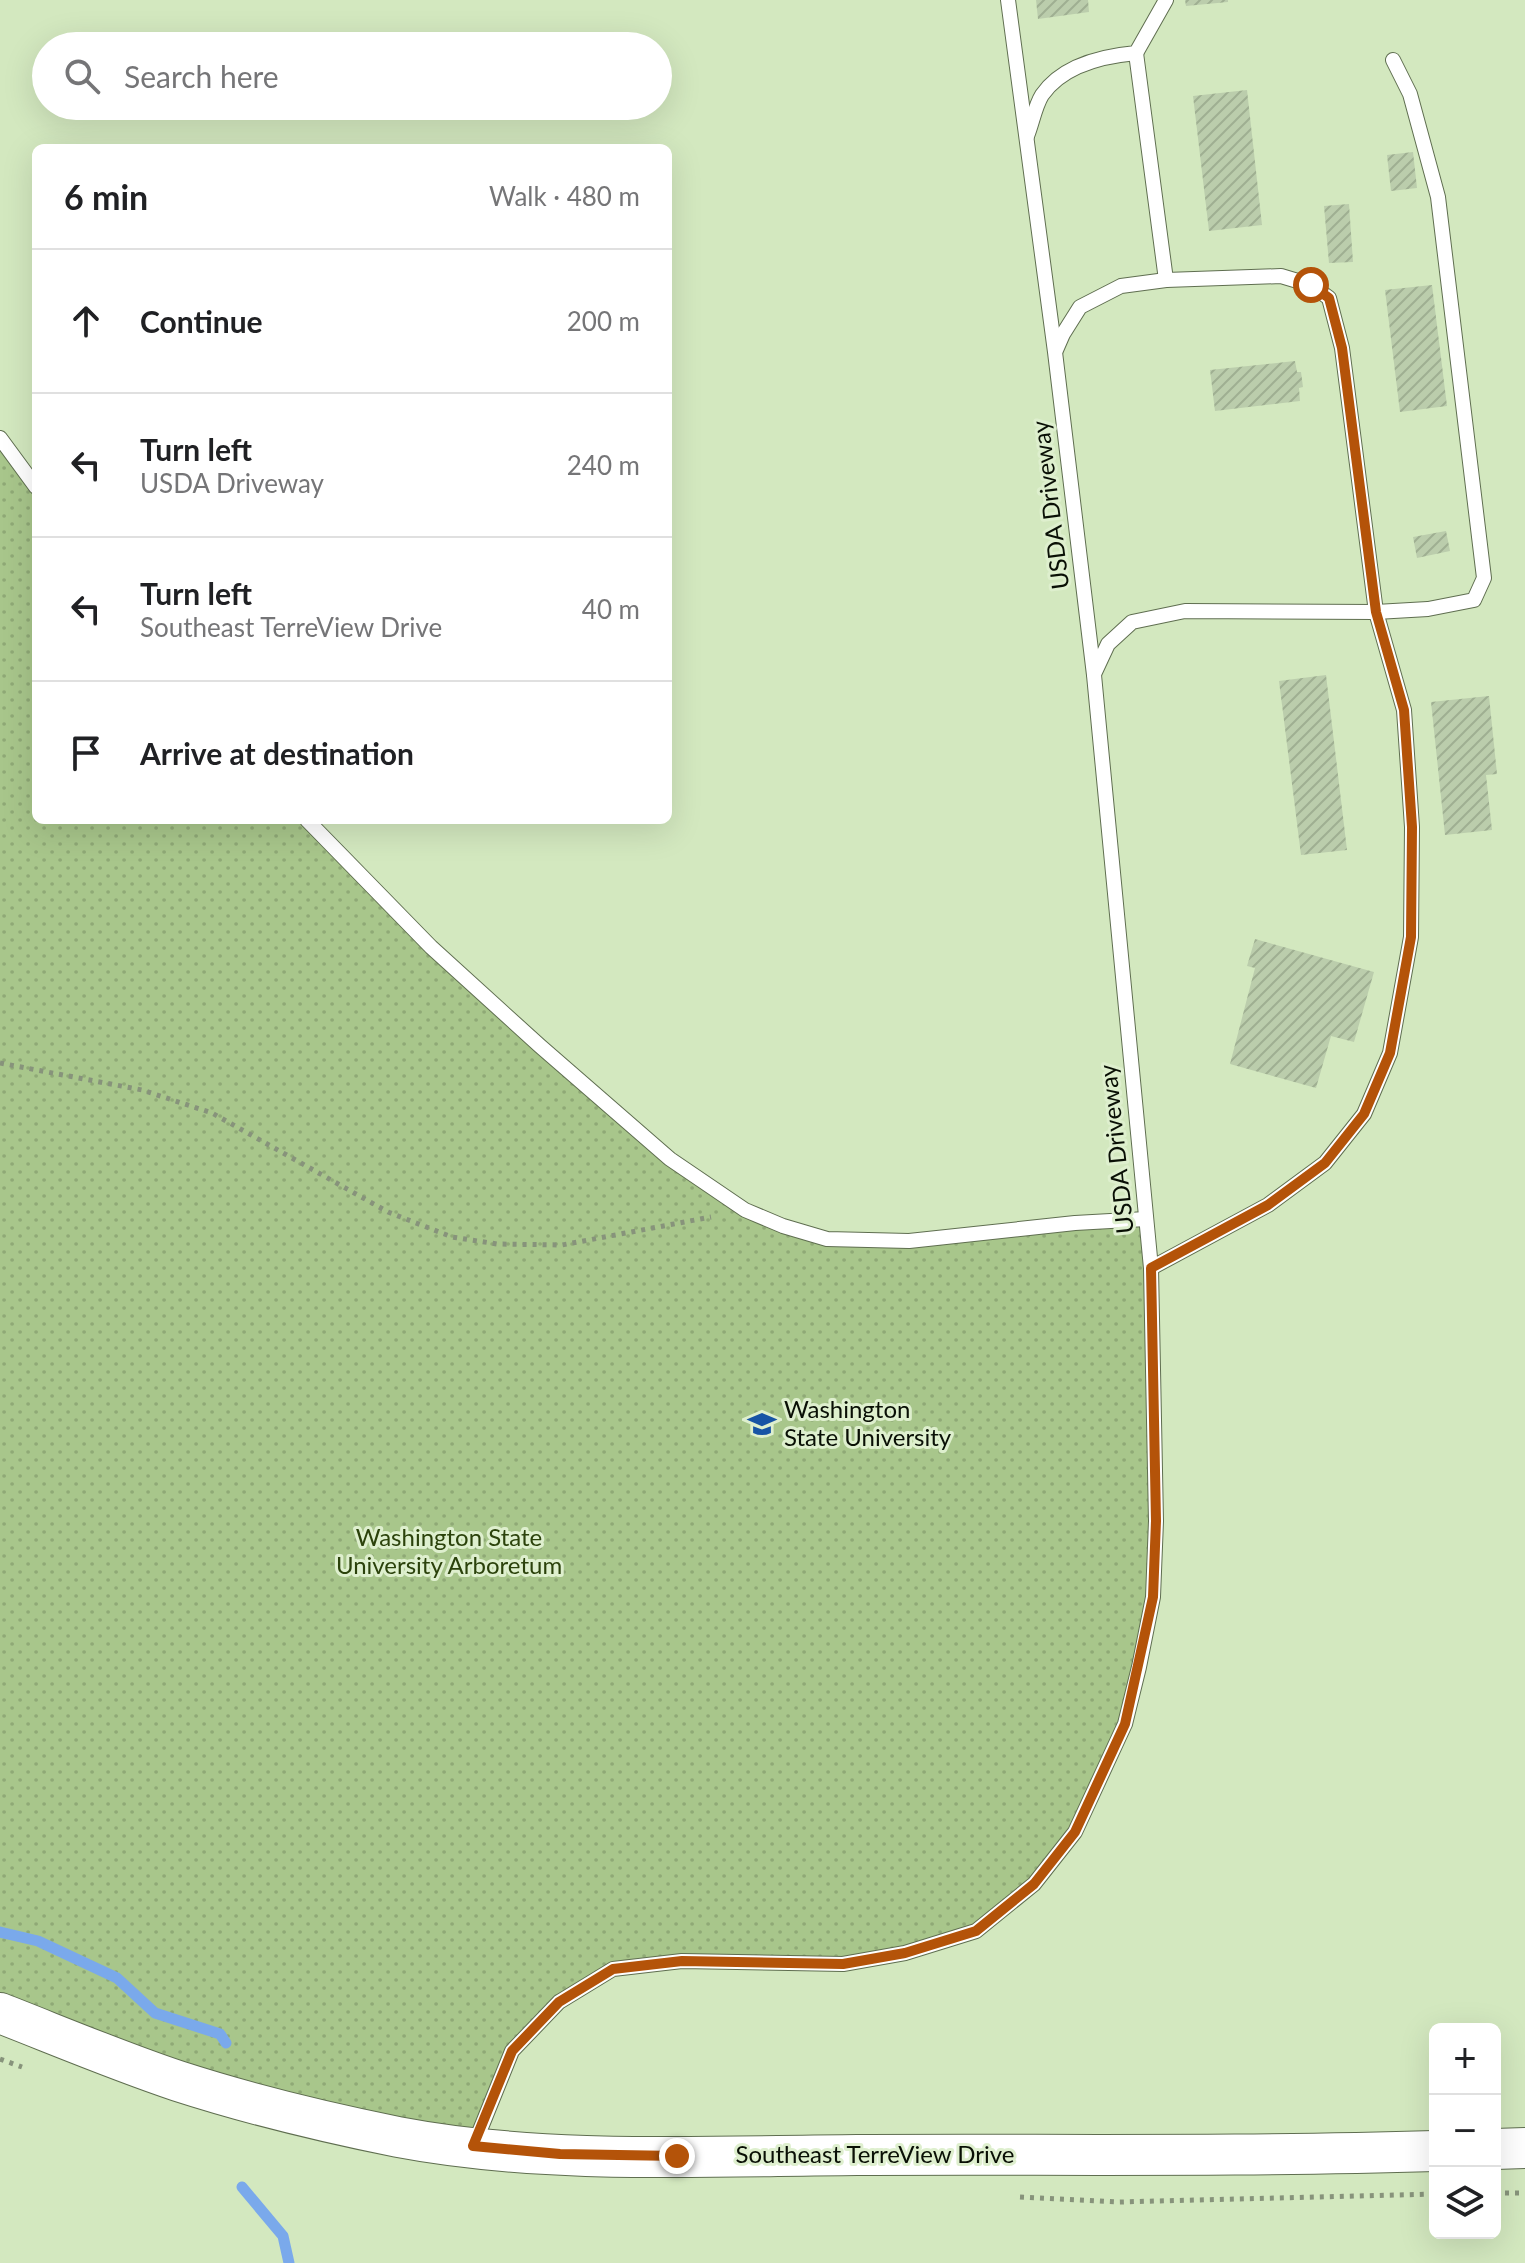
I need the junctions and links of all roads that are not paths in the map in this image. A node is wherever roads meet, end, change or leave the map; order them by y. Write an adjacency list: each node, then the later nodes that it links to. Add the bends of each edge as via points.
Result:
1 (1008, 0): 5 (lane, USDA Driveway)
2 (1166, 0): 3 (lane)
3 (1136, 53): 5 (lane, via 1112,55 1068,71 1042,96); 6 (lane)
4 (1393, 60): 10 (lane, via 1410,94 1438,197 1484,578 1474,600)
5 (1026, 141): 7 (lane, USDA Driveway)
6 (1166, 280): 7 (lane, via 1121,286 1080,307); 10 (lane, via 1281,276 1311,285 1329,298 1342,348)
7 (1055, 352): 11 (lane, USDA Driveway)
8 (0, 438): 9 (lane)
9 (32, 482)
10 (1376, 612): 11 (lane, via 1185,611 1132,622 1108,644); 14 (lane, via 1404,710 1412,827 1411,937 1390,1053 1364,1114 1325,1163 1268,1205)
11 (1094, 675): 13 (lane, USDA Driveway)
12 (311, 824): 13 (lane, via 431,947 540,1046 670,1159 745,1210 827,1239 909,1241)
13 (1146, 1219): 14 (lane, USDA Driveway)
14 (1151, 1268): 16 (lane, USDA Driveway, via 1153,1597 1125,1724 1075,1832 1034,1884 976,1931 905,1953 843,1964 682,1961 613,1969 559,2002 512,2051)
15 (0, 2013): 16 (main road, Southeast TerreView Drive, via 178,2081 388,2135)
16 (473, 2146): 19 (main road, Southeast TerreView Drive, via 663,2156)
17 (1525, 2148): 18 (main road)
18 (1501, 2149)
19 (1429, 2151)

